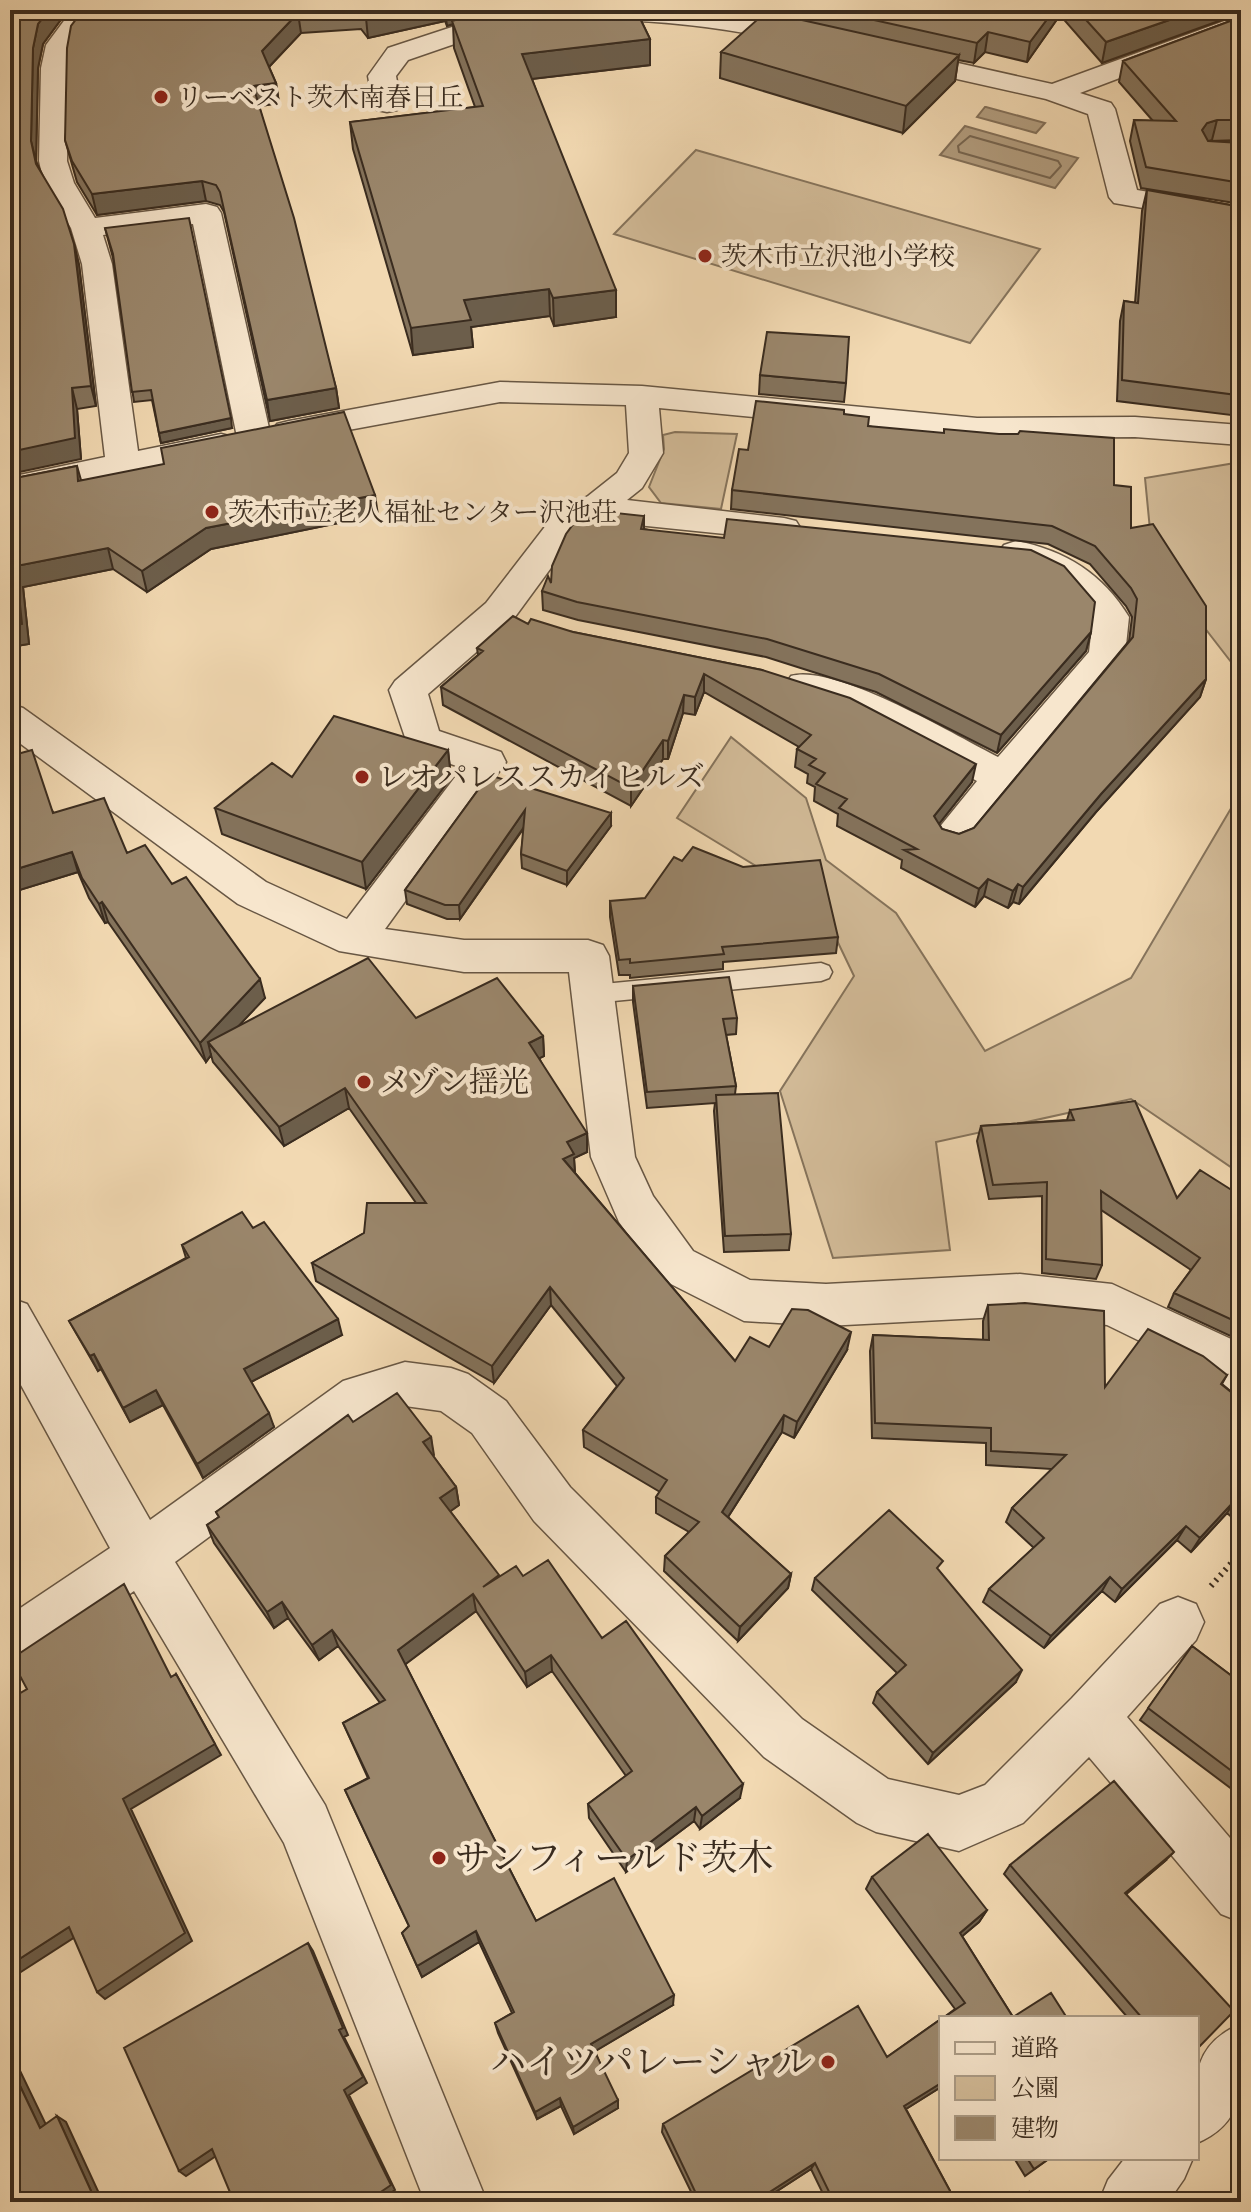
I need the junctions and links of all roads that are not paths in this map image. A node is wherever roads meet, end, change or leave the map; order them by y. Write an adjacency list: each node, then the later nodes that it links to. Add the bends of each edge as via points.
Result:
1 (85, 10): 12 (street, via 58,56 53,161 59,183)
2 (619, 10): 5 (street); 7 (street, via 717,18)
3 (1233, 10): 4 (street)
4 (1241, 16)
5 (456, 21): 10 (street, via 398,54 382,76)
6 (1241, 23): 9 (street)
7 (829, 42)
8 (874, 52): 9 (street)
9 (1054, 93): 11 (street, via 1101,109 1124,197)
10 (387, 104)
11 (1241, 216)
12 (86, 228): 15 (street, via 206,213); 16 (street, via 97,264)
13 (642, 396): 14 (street, via 977,428 1135,427); 15 (street, via 500,392); 18 (street, via 646,453 630,480)
14 (1241, 435)
15 (254, 437): 16 (street)
16 (123, 463): 17 (street)
17 (10, 488)
18 (600, 504): 19 (street, via 637,514); 25 (street, via 566,523 514,617 408,690 422,739 487,762)
19 (821, 533)
20 (989, 550): 23 (street, via 1035,555 1075,574 1111,617 1107,655)
21 (765, 673): 23 (street, via 862,704)
22 (10, 717): 25 (street, via 252,893)
23 (1001, 776): 24 (street)
24 (954, 834)
25 (354, 940): 27 (street, via 464,956 588,956)
26 (821, 972): 27 (lane)
27 (593, 994): 29 (street, via 613,1157 635,1208 677,1265 744,1300 826,1305 1020,1295 1112,1305 1214,1354)
28 (10, 1319): 30 (street)
29 (1241, 1376)
30 (142, 1556): 32 (street); 33 (street, via 360,1397 405,1384 451,1390 489,1417 552,1504 783,1738 876,1804 959,1823 1004,1804); 38 (street, via 305,1825)
31 (1178, 1622): 33 (street)
32 (10, 1646)
33 (1091, 1717): 34 (street)
34 (1241, 1894)
35 (1241, 2054): 36 (street)
36 (1199, 2110)
37 (1162, 2160): 39 (street)
38 (456, 2202)
39 (1130, 2202)

